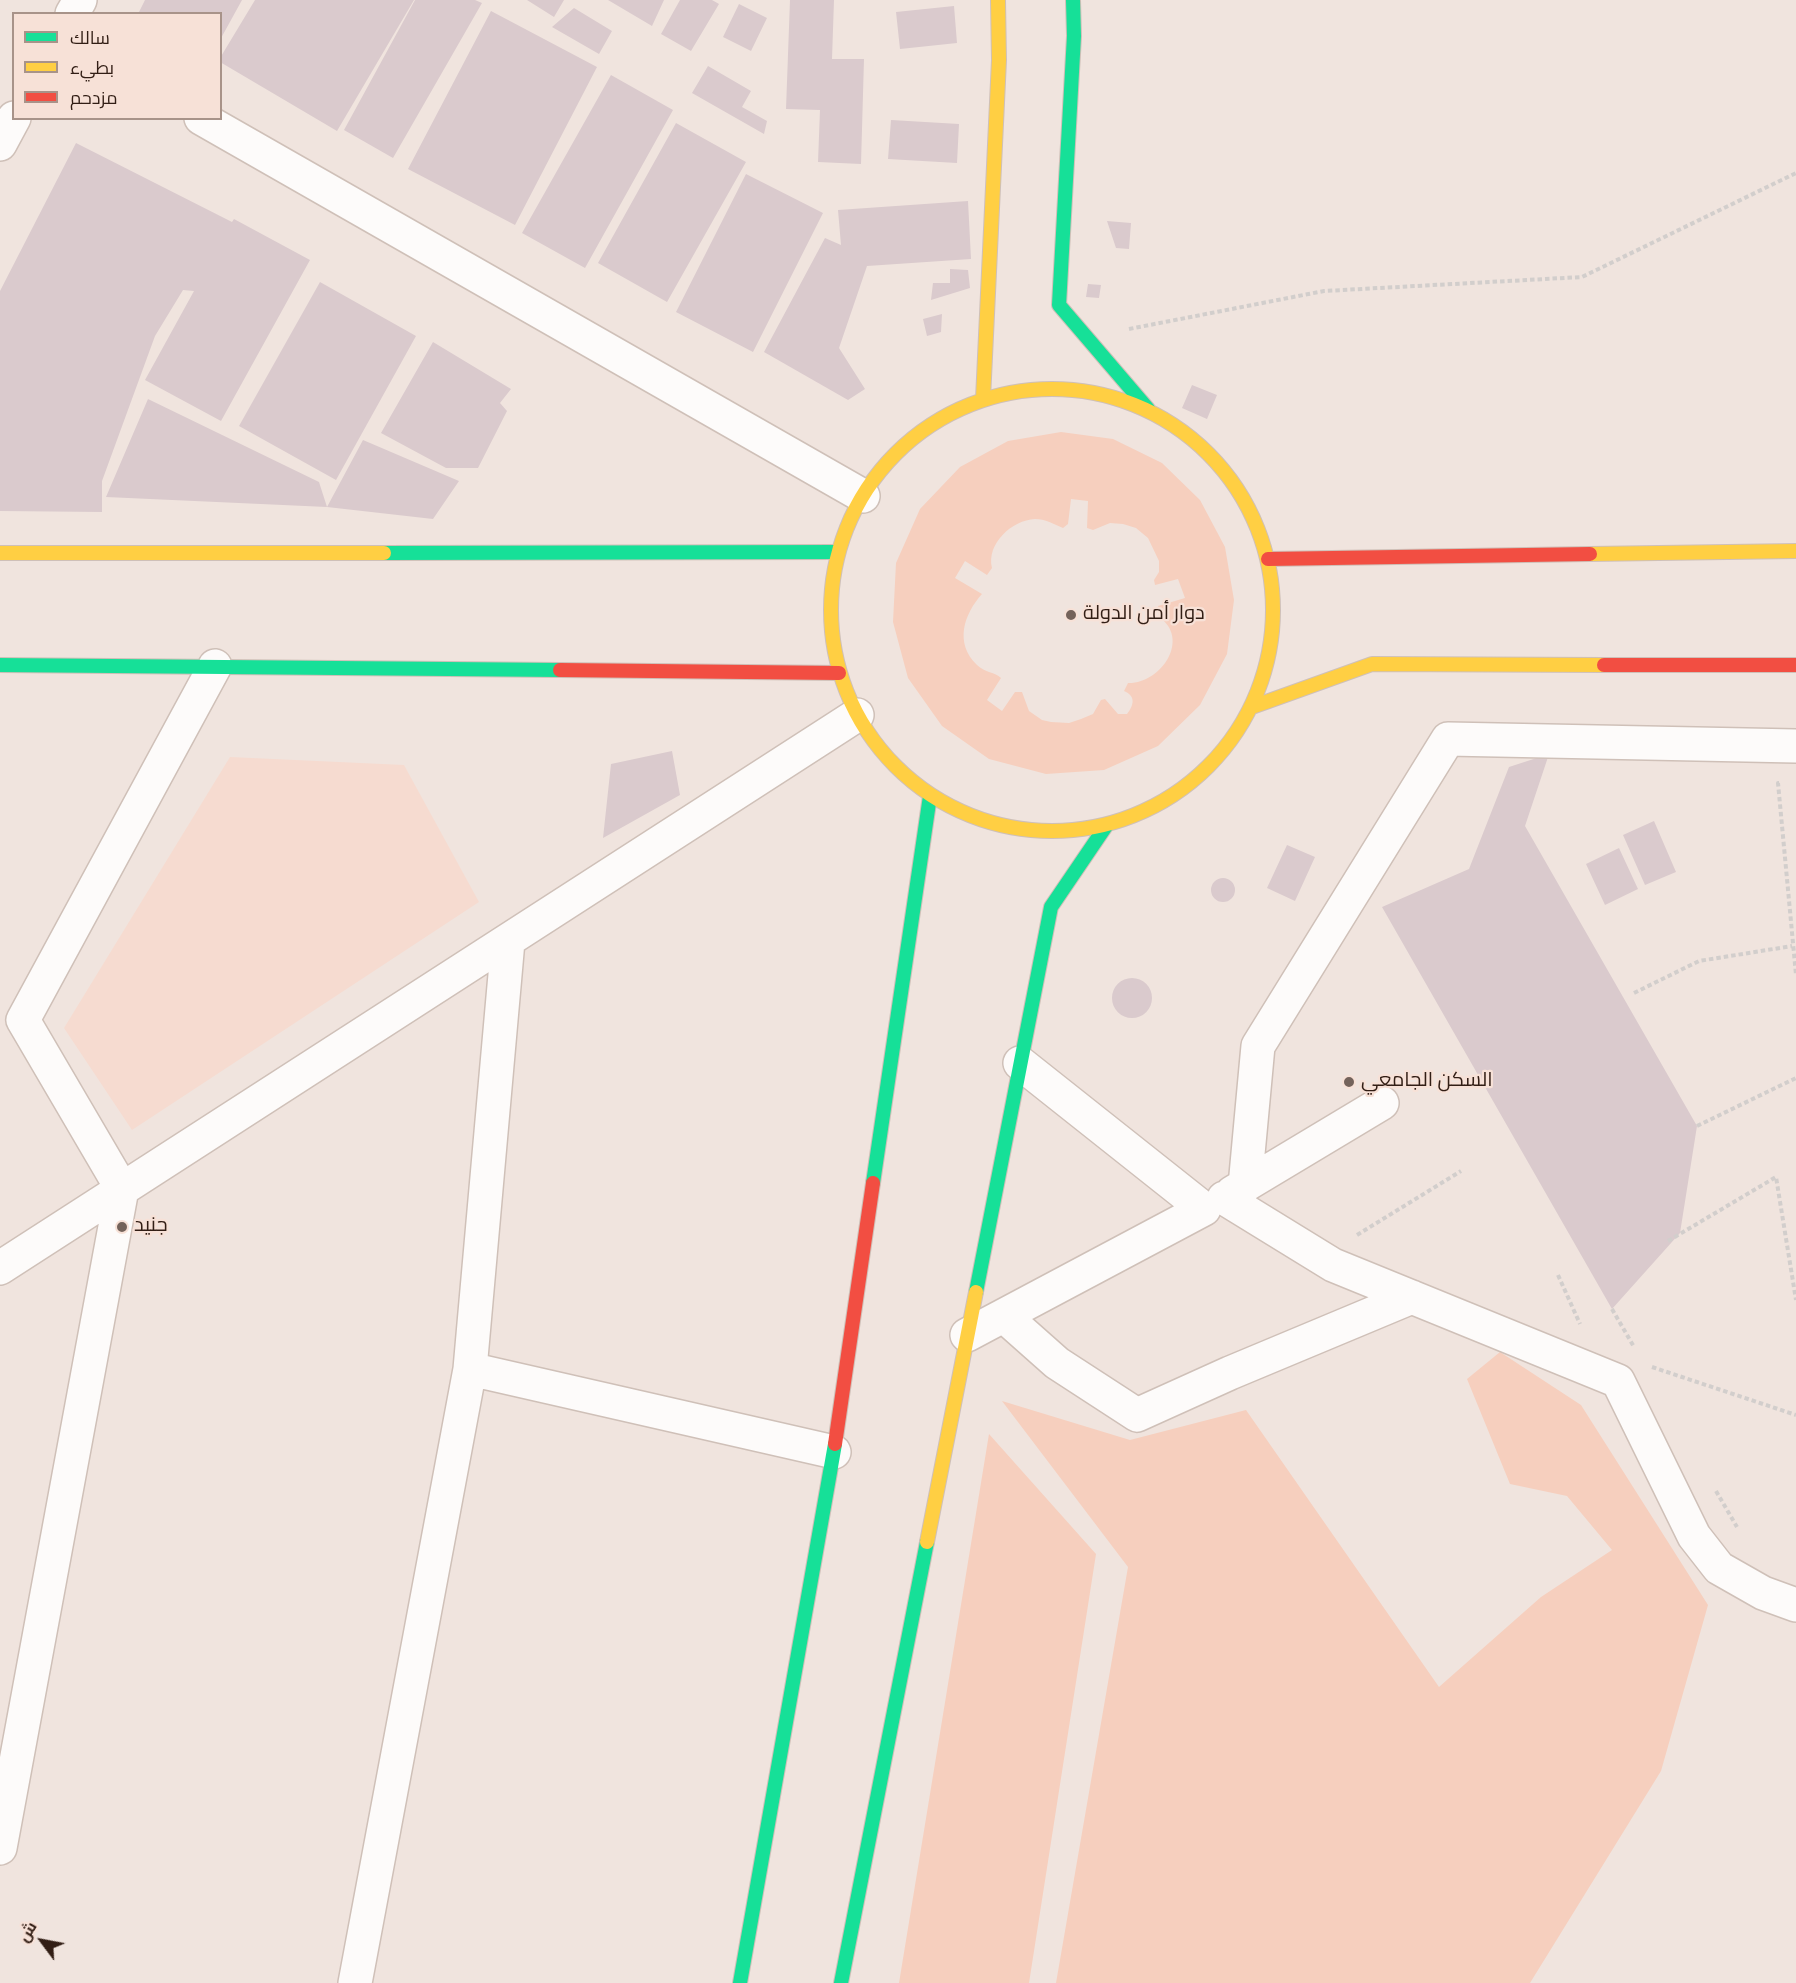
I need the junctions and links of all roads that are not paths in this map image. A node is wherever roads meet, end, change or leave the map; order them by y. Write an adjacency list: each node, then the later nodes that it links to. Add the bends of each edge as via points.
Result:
1 (998, 0): 8 (main road, via 999,60)
2 (1072, 0): 4 (main road)
3 (1084, 0): 4 (main road)
4 (1074, 36): 9 (main road, via 1059,305)
5 (13, 120): 7 (street)
6 (205, 120): 10 (street)
7 (0, 144)
8 (983, 399): 9 (main road, via 1038,388 1095,392); 10 (main road, via 936,422 895,454)
9 (1148, 409): 14 (main road, via 1202,446 1244,497)
10 (863, 496): 12 (main road)
11 (1796, 551): 14 (main road)
12 (838, 552): 13 (main road); 18 (main road, via 830,613)
13 (0, 553)
14 (1268, 559): 19 (main road, via 1273,634)
15 (0, 665): 17 (main road)
16 (1796, 665): 19 (main road, via 1372,664)
17 (215, 666): 18 (main road); 27 (street, via 23,1020)
18 (839, 673): 20 (main road)
19 (1252, 707): 23 (main road, via 1215,760 1165,801)
20 (856, 716): 22 (main road, via 888,760); 24 (street)
21 (1796, 746): 28 (street, via 1448,739 1258,1046)
22 (930, 796): 23 (main road, via 985,822 1045,833); 34 (main road)
23 (1106, 826): 25 (main road, via 1050,907)
24 (508, 941): 27 (street); 33 (street)
25 (1020, 1064): 28 (street); 32 (main road)
26 (1382, 1103): 28 (street)
27 (122, 1190): 29 (street); 36 (street)
28 (1224, 1198): 30 (street, via 1334,1265); 31 (street)
29 (0, 1268)
30 (1412, 1297): 31 (street, via 1137,1415 1057,1363); 35 (street, via 1618,1381 1694,1536 1706,1552 1719,1568 1763,1593)
31 (1004, 1316): 32 (street)
32 (967, 1335): 39 (main road)
33 (470, 1369): 34 (street); 37 (street)
34 (834, 1452): 38 (main road)
35 (1796, 1605)
36 (0, 1848)
37 (355, 1983)
38 (740, 1983)
39 (841, 1983)

